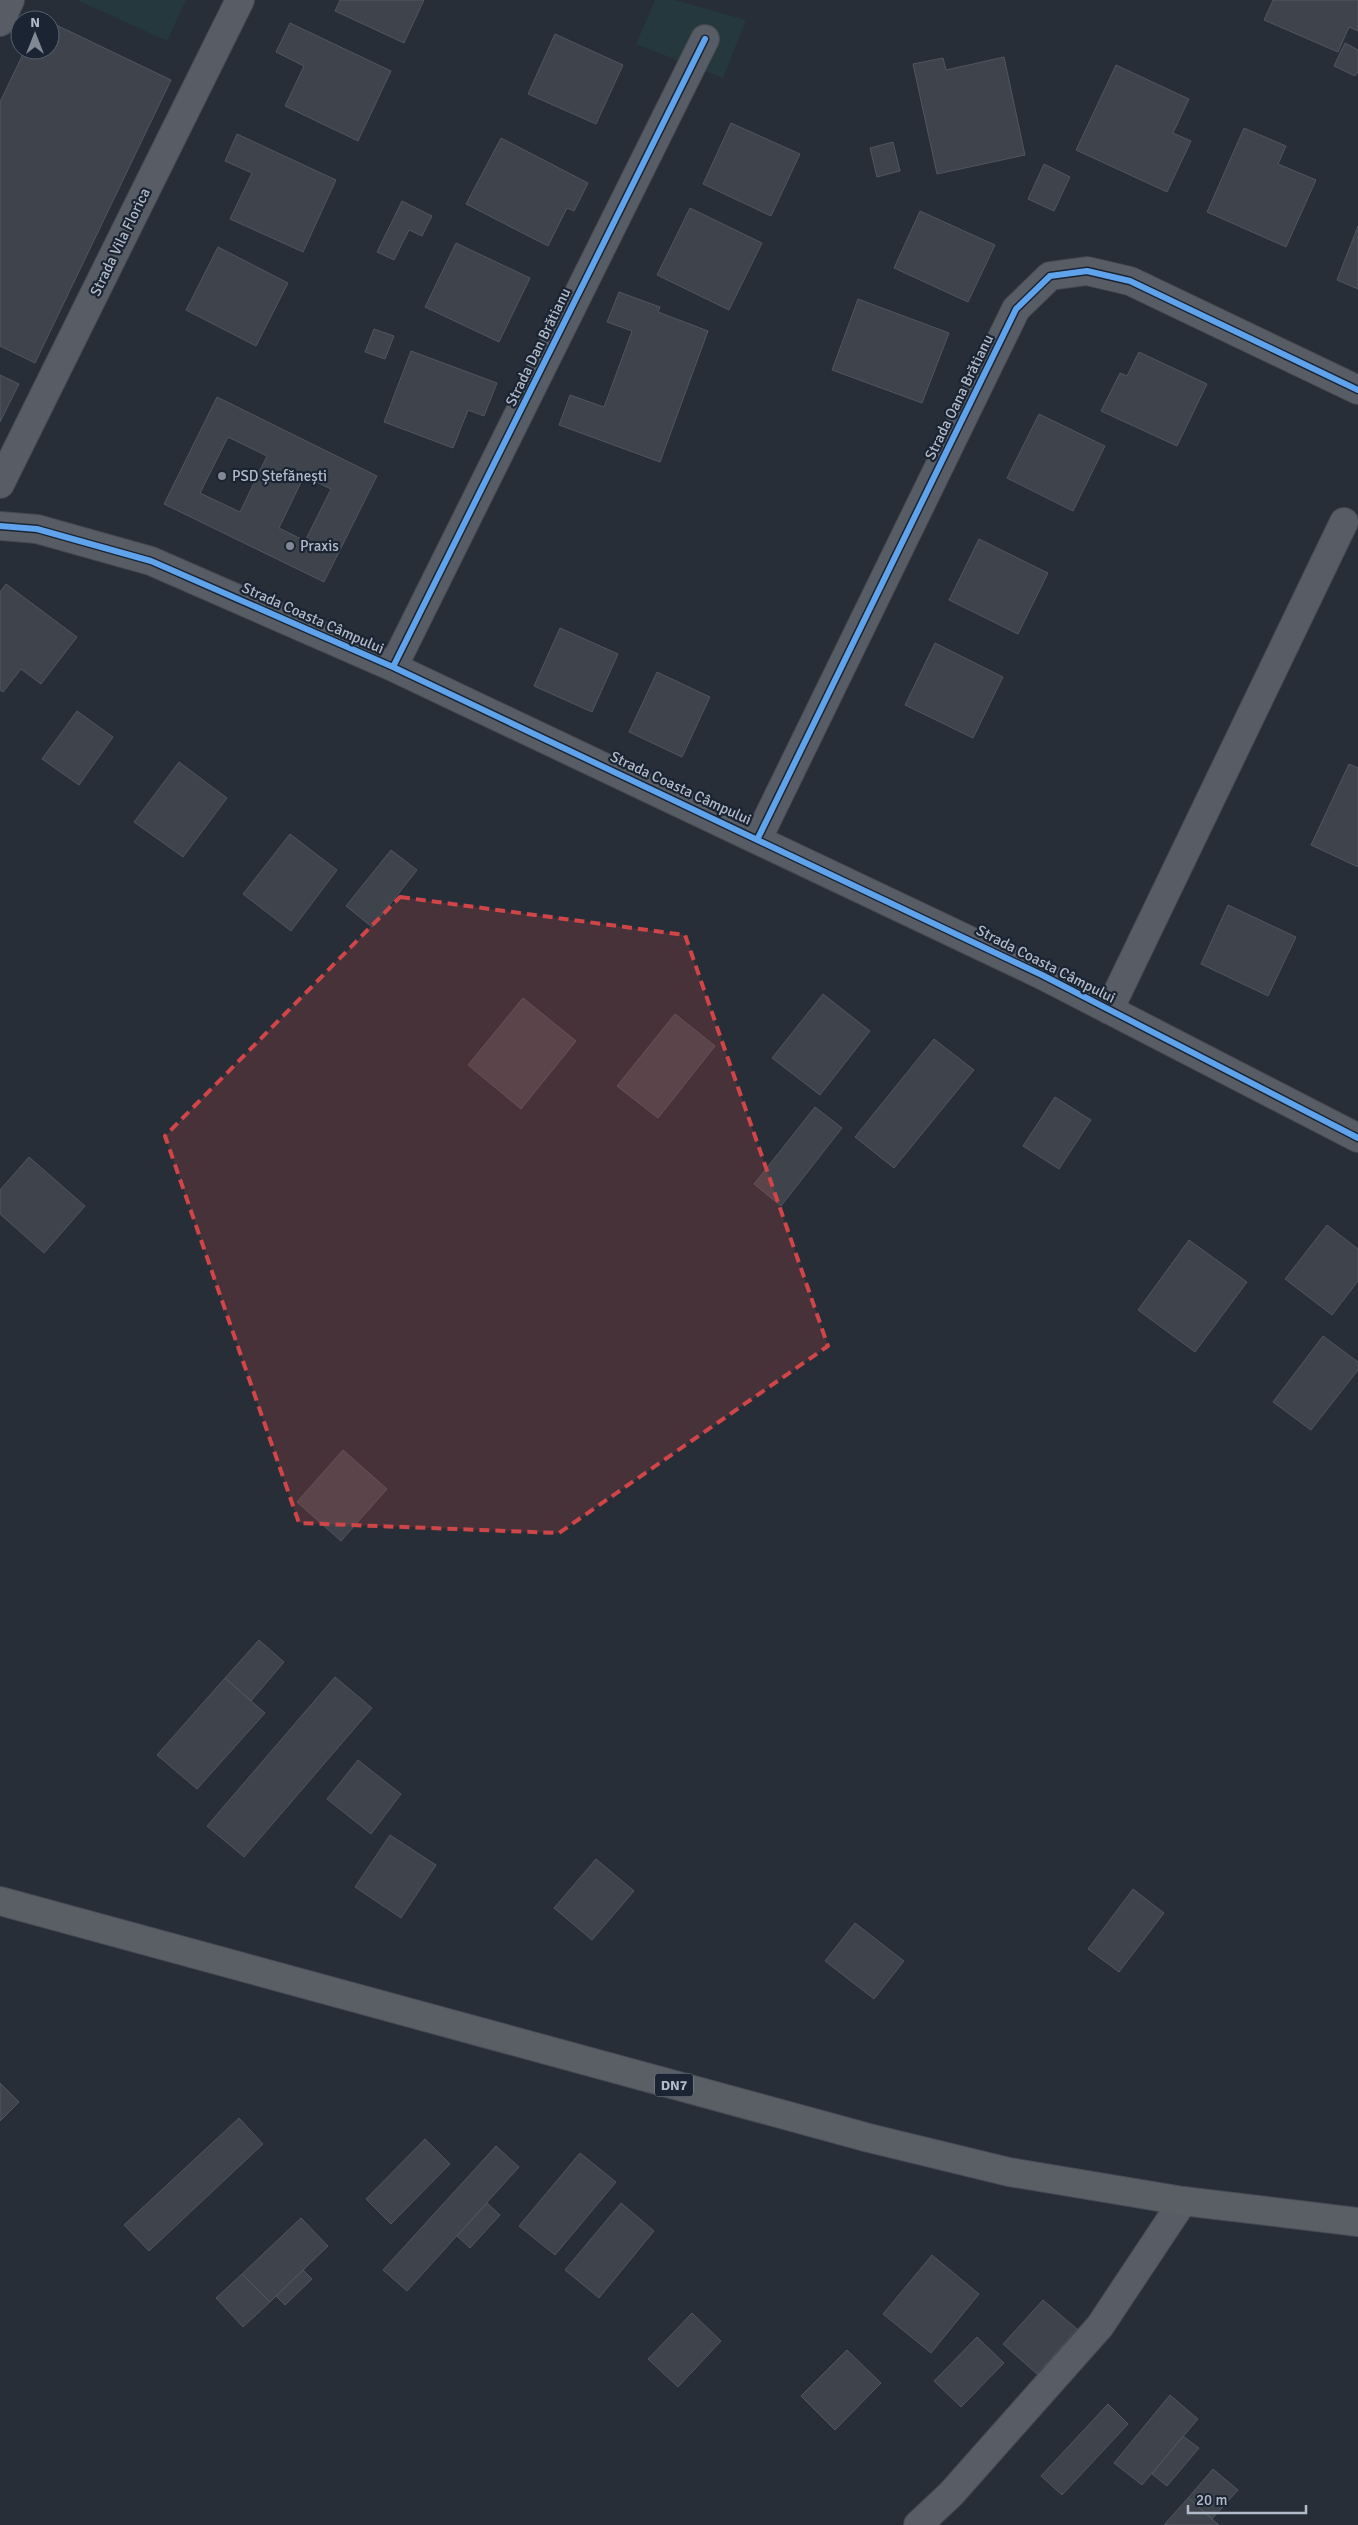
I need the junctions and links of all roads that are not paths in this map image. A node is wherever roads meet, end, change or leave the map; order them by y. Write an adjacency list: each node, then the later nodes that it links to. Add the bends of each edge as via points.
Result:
1 (10, 0): 3 (street)
2 (240, 0): 6 (street, Strada Vila Florica)
3 (0, 22)
4 (705, 39): 9 (street, Strada Dan Brătianu)
5 (1358, 390): 10 (street, Strada Oana Brătianu, via 1130,281 1087,272 1050,276 1016,308)
6 (0, 484)
7 (1344, 522): 11 (street)
8 (0, 526): 9 (street, Strada Coasta Câmpului, via 37,529 151,561)
9 (393, 667): 10 (street, Strada Coasta Câmpului)
10 (758, 838): 11 (street, Strada Coasta Câmpului)
11 (1110, 1010): 12 (street, Strada Coasta Câmpului)
12 (1358, 1138)
13 (0, 1901): 14 (main road, DN7, via 868,2138 1009,2172)
14 (1182, 2201): 15 (main road, DN7); 16 (street, via 1100,2326 951,2494)
15 (1358, 2222)
16 (918, 2525)

